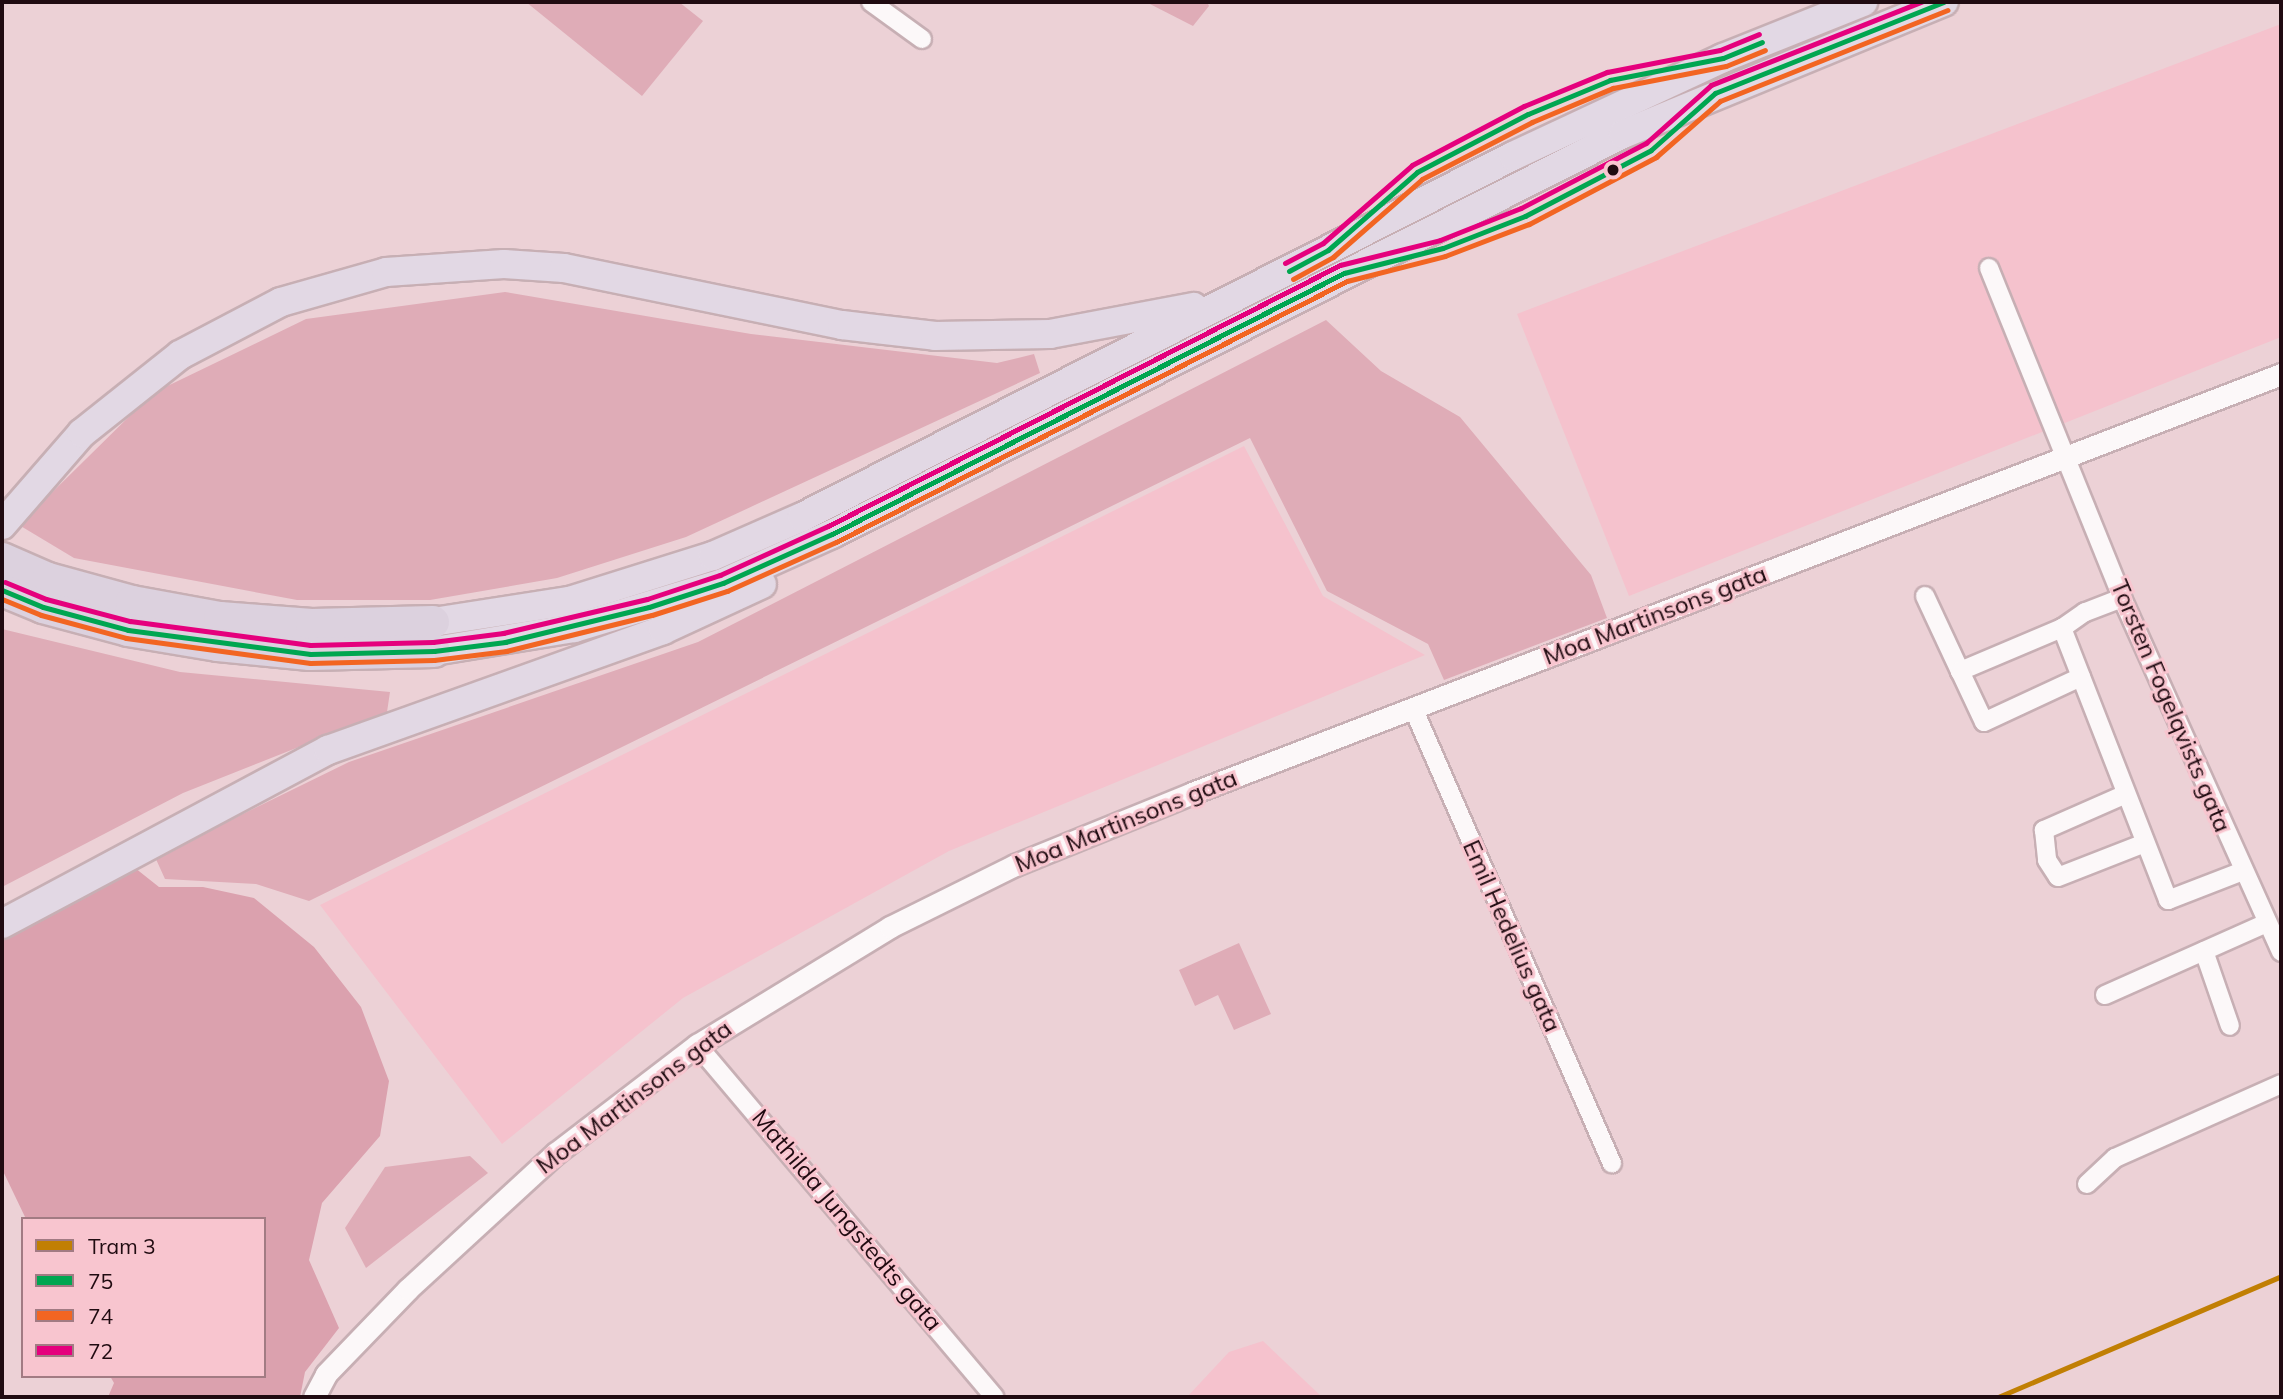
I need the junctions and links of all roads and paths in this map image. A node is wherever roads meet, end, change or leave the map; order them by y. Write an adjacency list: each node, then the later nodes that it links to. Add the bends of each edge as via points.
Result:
1 (871, 2): 4 (street)
2 (1863, 2): 6 (highway, via 1619,105)
3 (1944, 2): 10 (highway, via 1623,134)
4 (922, 39)
5 (1989, 268): 8 (street)
6 (1238, 296): 9 (highway, via 1086,329 994,337 935,336 842,325 564,268 504,264 386,272 281,302 180,355 82,433); 16 (highway, via 802,517 713,556 569,601)
7 (2281, 374): 8 (street, Moa Martinsons gata)
8 (2067, 457): 14 (street, Torsten Fogelqvists gata); 19 (street, Moa Martinsons gata)
9 (2, 525)
10 (832, 534): 16 (highway, via 723,583 574,628); 24 (highway, via 761,585 663,630 328,750)
11 (2, 559): 16 (highway, via 48,579 220,618)
12 (2, 590): 16 (highway, via 43,607 128,630 218,645 310,654)
13 (1925, 596): 17 (street)
14 (2122, 598): 15 (street, via 2085,612); 22 (street, Torsten Fogelqvists gata)
15 (2062, 628): 17 (street); 18 (street)
16 (434, 636)
17 (1960, 671): 18 (street, via 1984,722)
18 (2081, 677): 20 (street)
19 (1413, 708): 29 (street, Moa Martinsons gata, via 1015,865 878,934); 31 (street, Emil Hedelius gata)
20 (2126, 794): 21 (street); 21 (street, via 2044,830 2047,860 2058,877)
21 (2145, 843): 22 (street, via 2168,900)
22 (2243, 871): 23 (street, Torsten Fogelqvists gata)
23 (2267, 923): 25 (street); 26 (street, Torsten Fogelqvists gata)
24 (2, 924)
25 (2204, 951): 27 (street); 28 (street)
26 (2281, 952)
27 (2105, 995)
28 (2230, 1026)
29 (697, 1045): 33 (street, Moa Martinsons gata, via 556,1153 473,1226 332,1368); 34 (street, Mathilda Jungstedts gata)
30 (2281, 1084): 32 (street, via 2115,1158)
31 (1612, 1163)
32 (2087, 1184)
33 (314, 1397)
34 (994, 1397)

